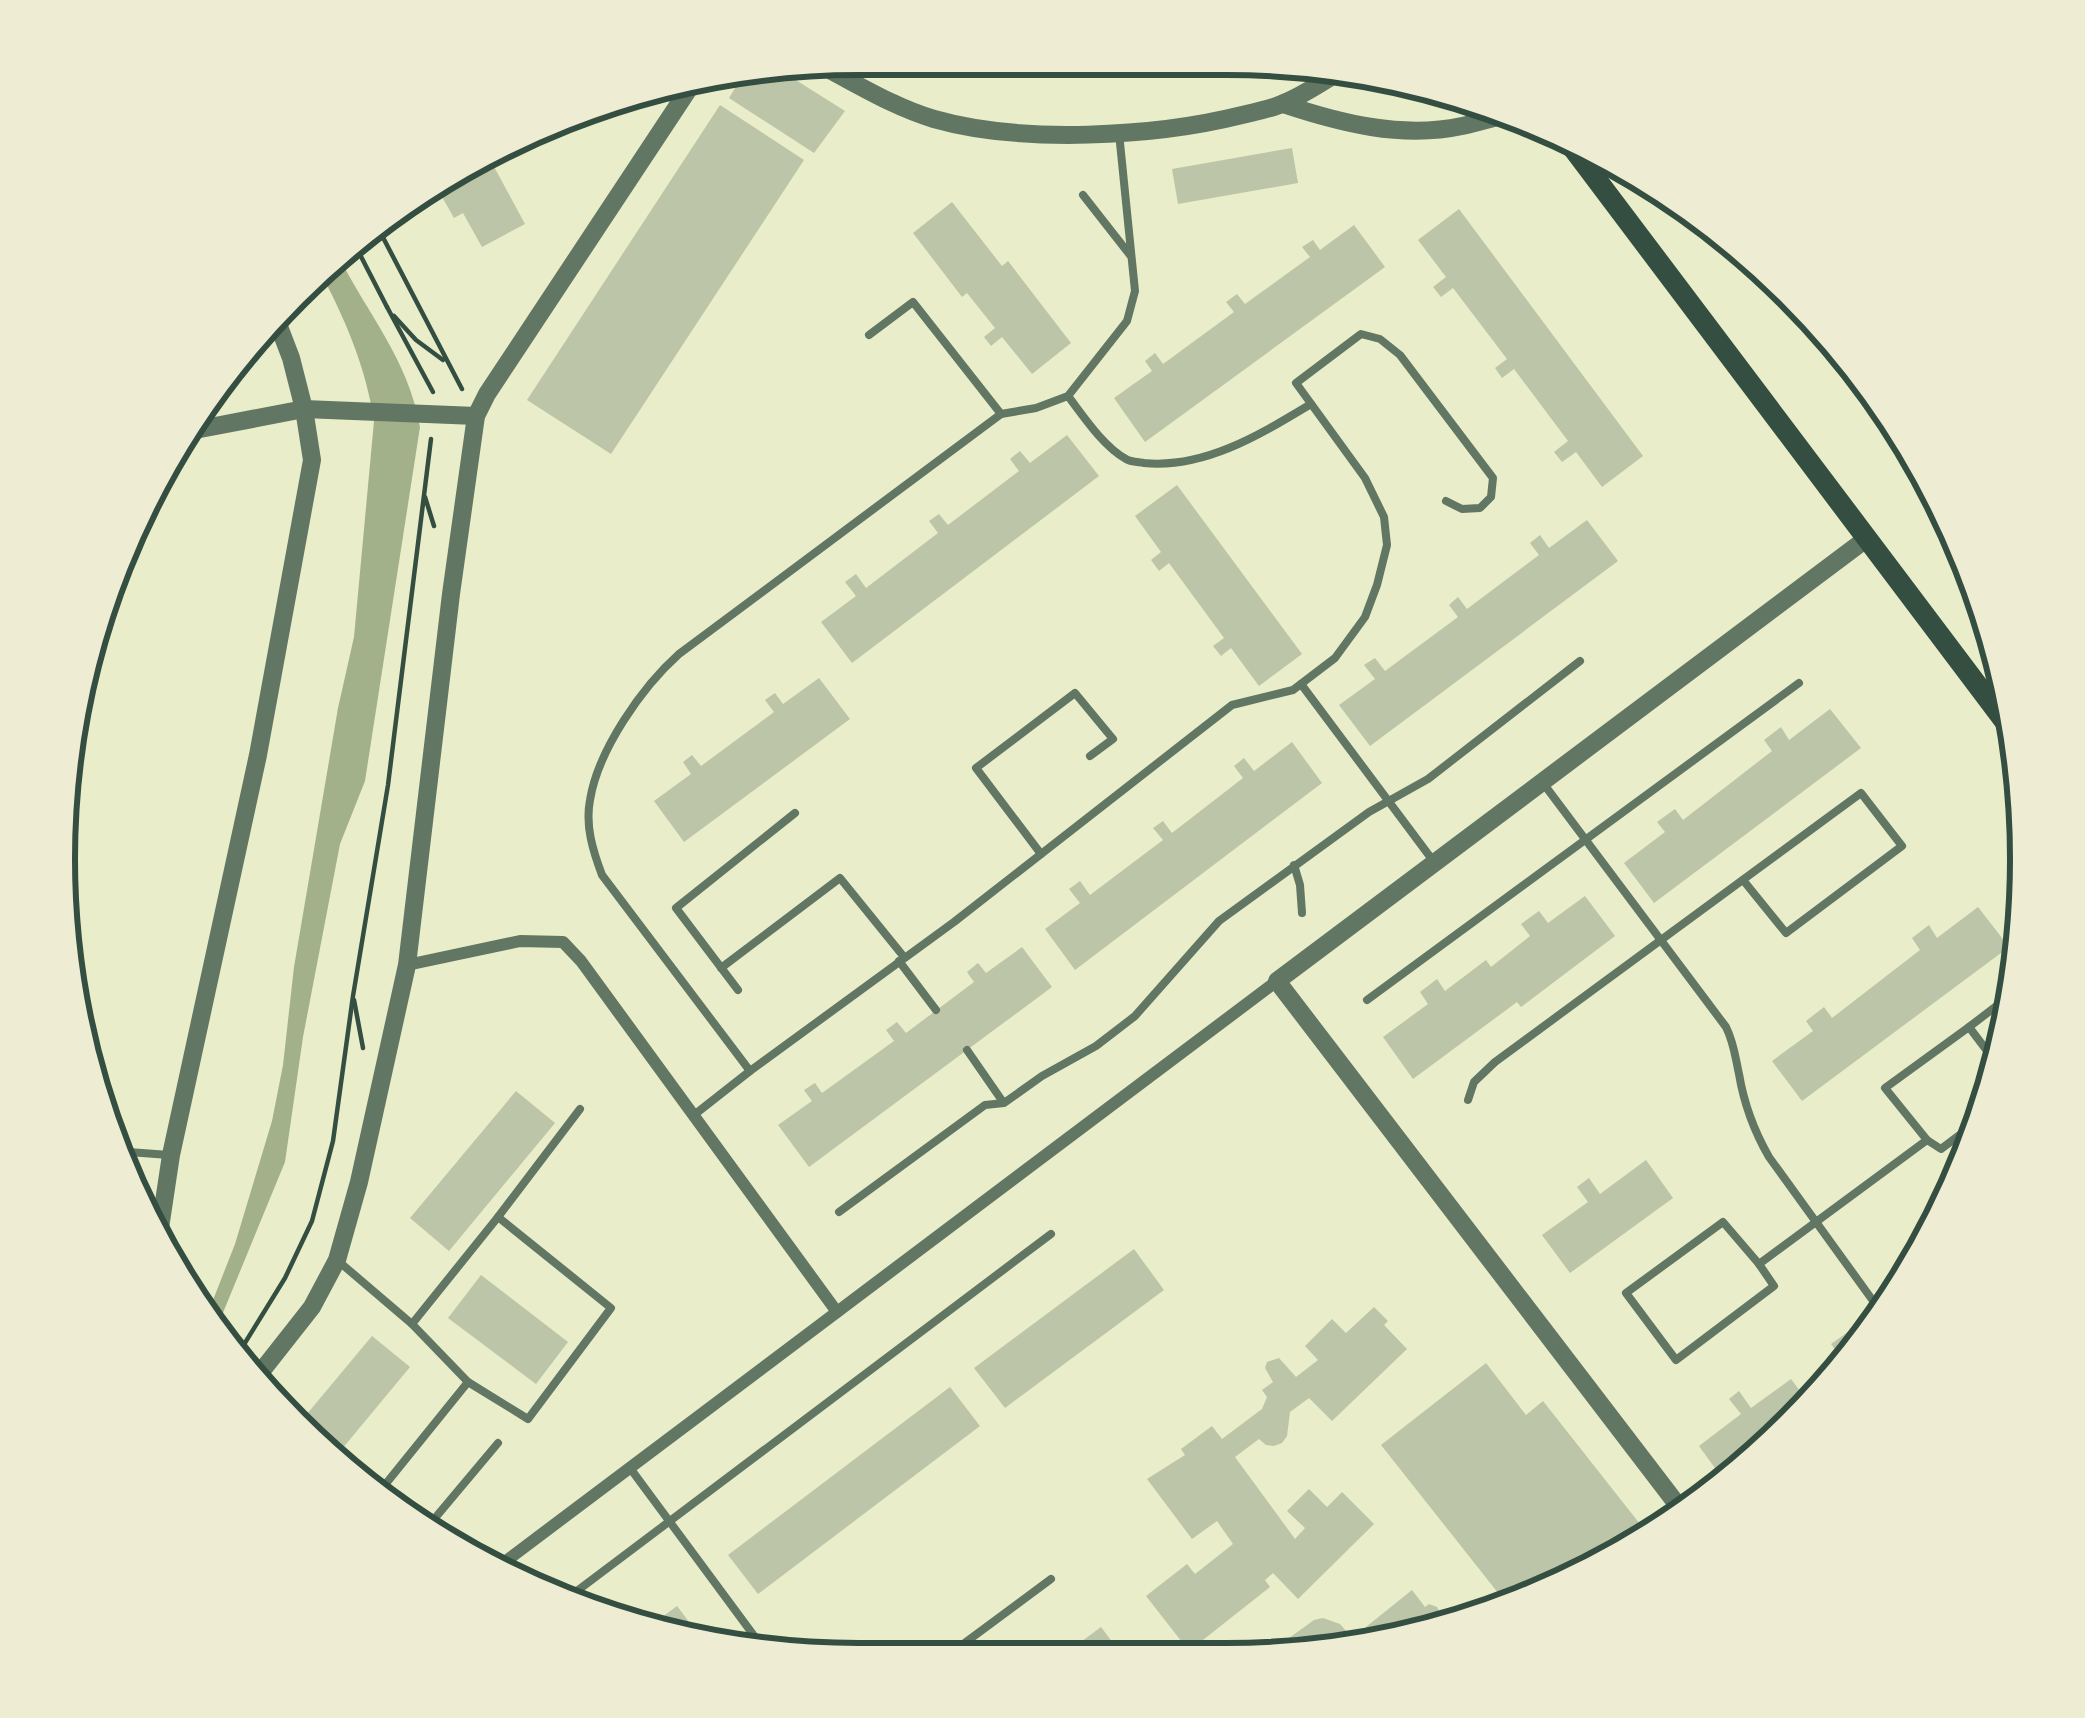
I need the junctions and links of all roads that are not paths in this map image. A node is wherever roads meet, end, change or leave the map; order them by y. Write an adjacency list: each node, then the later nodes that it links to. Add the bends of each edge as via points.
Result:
1 (840, 76): 6 (street, via 896,105 980,130)
2 (1316, 81): 4 (street)
3 (685, 95): 16 (street)
4 (1283, 104): 5 (street, via 1336,122 1402,130); 6 (street, via 1214,122)
5 (1486, 120)
6 (1119, 132): 9 (lane)
7 (1581, 160): 19 (main road)
8 (1083, 195): 9 (lane)
9 (1131, 256): 12 (lane, via 1135,291 1127,321)
10 (281, 331): 14 (street)
11 (869, 335): 15 (lane, via 913,302)
12 (1068, 396): 13 (lane, via 1128,461 1161,464 1222,451); 15 (lane)
13 (1311, 404): 18 (lane, via 1296,383 1361,334 1380,339 1492,478 1491,497 1480,508); 22 (lane, via 1365,478 1387,545 1365,617 1335,658)
14 (304, 409): 16 (street); 17 (street); 54 (street, via 312,460)
15 (1001, 414): 46 (lane, via 657,673 596,778 589,826 602,875)
16 (476, 416): 36 (street)
17 (204, 428)
18 (1446, 501)
19 (1867, 539): 23 (main road); 25 (street)
20 (1580, 661): 26 (lane)
21 (1799, 682): 28 (lane)
22 (1300, 684): 26 (lane); 29 (lane, via 1232,705)
23 (1996, 709)
24 (1090, 756): 29 (lane, via 1113,739 1076,693 976,768)
25 (1542, 782): 28 (lane); 30 (street)
26 (1388, 802): 30 (lane); 31 (lane)
27 (795, 813): 37 (lane, via 676,908)
28 (1585, 839): 34 (lane); 40 (lane)
29 (1041, 854): 35 (lane)
30 (1435, 863): 38 (street)
31 (1294, 865): 33 (lane); 48 (lane, via 1219,921 1135,1016)
32 (1744, 880): 32 (lane, via 1862,793 1902,846 1786,933); 34 (lane)
33 (1302, 913)
34 (1662, 941): 47 (lane, via 1495,1062); 58 (lane, via 1726,1027 1755,1132)
35 (902, 959): 37 (lane, via 840,878); 42 (lane); 46 (lane)
36 (407, 965): 50 (street, via 520,941 563,942); 60 (street)
37 (721, 968): 39 (lane)
38 (1277, 981): 63 (street); 70 (street)
39 (738, 991)
40 (1367, 1000)
41 (1996, 1006): 43 (lane)
42 (936, 1010)
43 (1969, 1027): 44 (lane); 52 (lane, via 1885,1088)
44 (1986, 1049)
45 (967, 1050): 48 (lane)
46 (750, 1071): 50 (lane)
47 (1468, 1100)
48 (1004, 1103): 55 (lane, via 985,1105)
49 (580, 1109): 56 (lane)
50 (694, 1115): 63 (street)
51 (1959, 1136): 52 (lane, via 1941,1149)
52 (1927, 1140): 58 (lane)
53 (132, 1152): 54 (lane)
54 (171, 1155): 57 (street)
55 (839, 1212)
56 (498, 1217): 64 (lane); 66 (lane, via 611,1308 528,1419)
57 (162, 1218)
58 (1816, 1222): 61 (lane); 62 (lane)
59 (1051, 1234): 72 (lane)
60 (338, 1260): 64 (lane); 65 (street)
61 (1760, 1264): 61 (lane, via 1723,1222 1626,1293 1676,1360 1774,1286)
62 (1873, 1301)
63 (838, 1312): 68 (street)
64 (412, 1324): 66 (lane)
65 (264, 1368)
66 (468, 1382): 69 (lane)
67 (498, 1443): 71 (lane)
68 (630, 1468): 72 (lane); 73 (street)
69 (386, 1484)
70 (1675, 1502)
71 (435, 1518)
72 (670, 1523): 75 (lane); 76 (lane)
73 (508, 1560)
74 (1051, 1580): 77 (lane)
75 (578, 1590)
76 (754, 1635)
77 (965, 1643)

